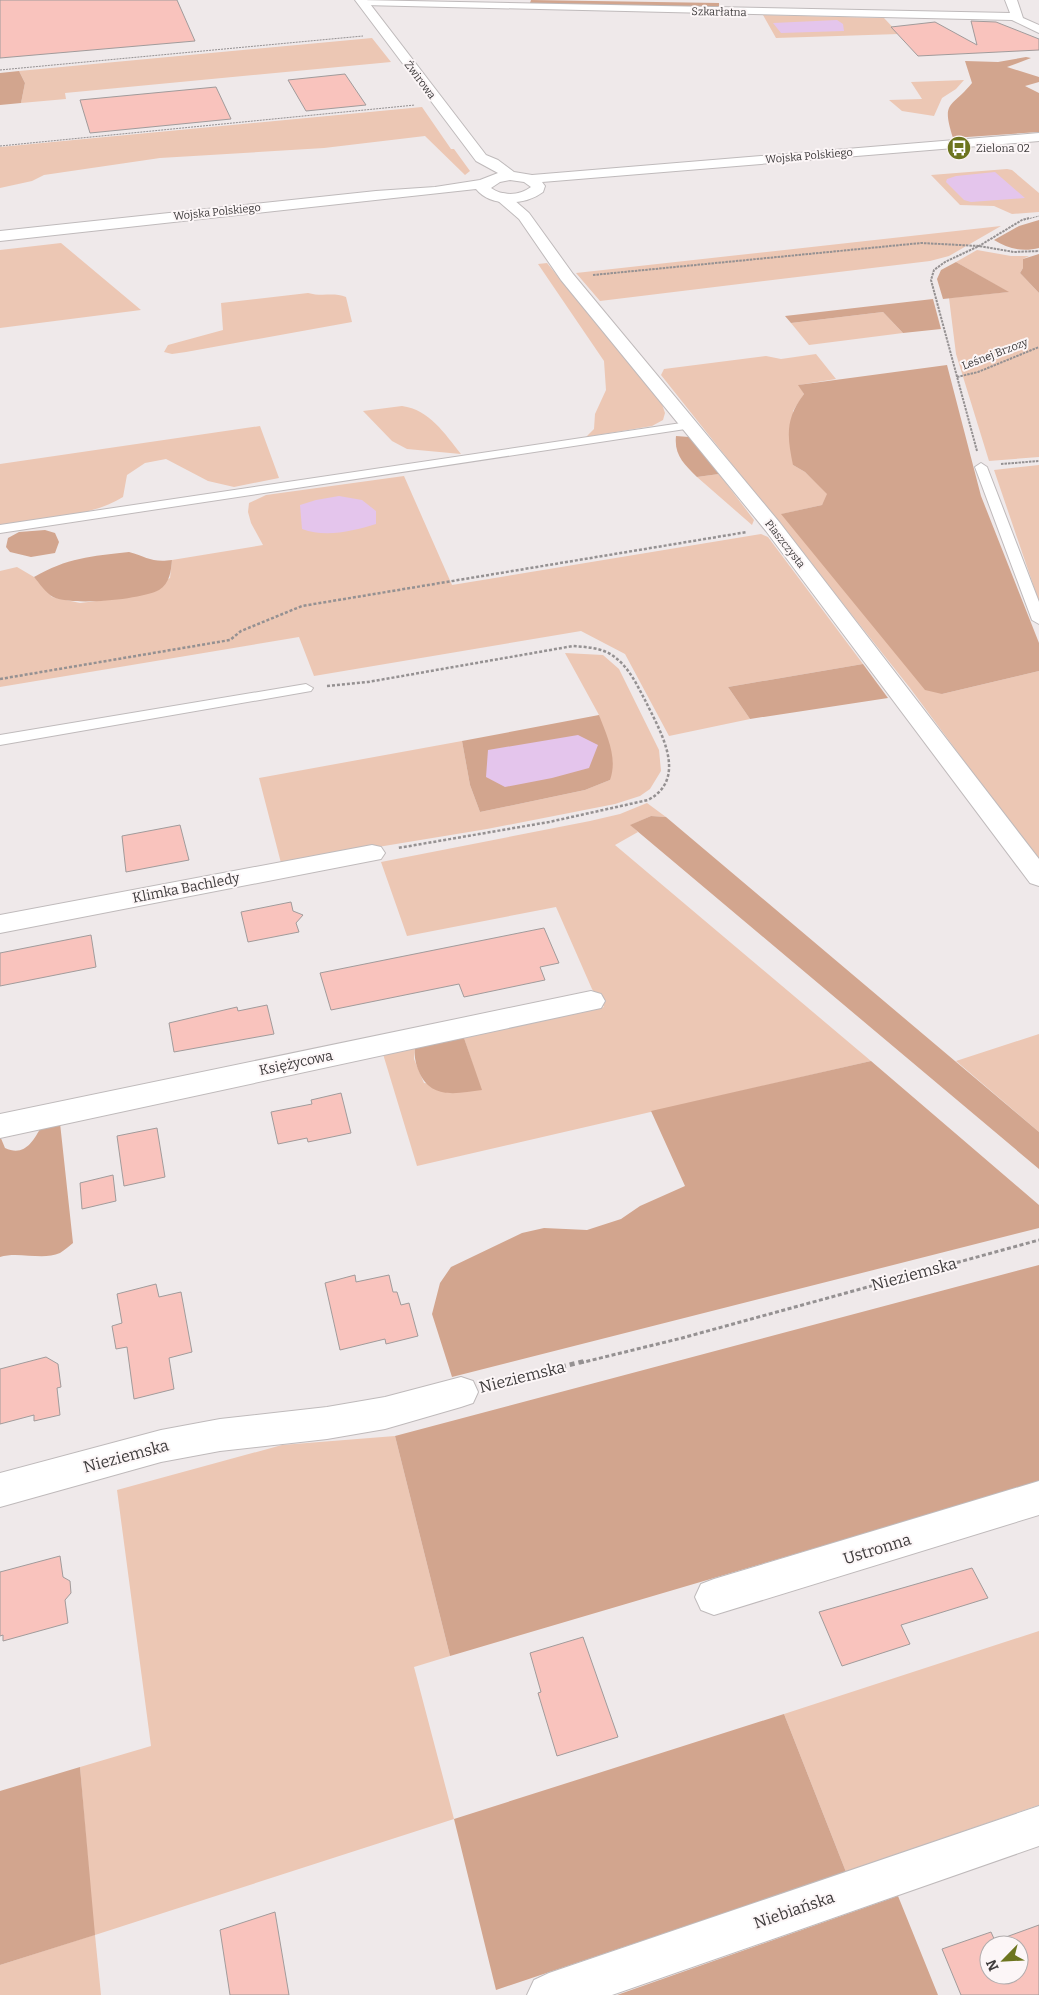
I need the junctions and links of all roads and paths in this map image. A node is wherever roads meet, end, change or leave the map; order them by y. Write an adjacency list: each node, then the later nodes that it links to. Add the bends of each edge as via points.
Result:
1 (1011, 0): 3 (street)
2 (362, 1): 3 (street, Szkarłatna); 5 (street, Żwirowa)
3 (1016, 17): 4 (street)
4 (1039, 29)
5 (386, 33): 6 (path); 7 (street, Żwirowa)
6 (0, 70)
7 (438, 104): 9 (path); 10 (street, Żwirowa)
8 (1039, 137): 12 (street, Wojska Polskiego, via 580,176 571,182)
9 (0, 146)
10 (481, 158): 11 (street, Żwirowa); 13 (street, Żwirowa, via 479,165)
11 (510, 176): 12 (street); 13 (street)
12 (534, 183): 14 (street, via 535,192)
13 (486, 185): 14 (street, Piaszczysta, via 502,197); 16 (street, Wojska Polskiego, via 446,193 376,195)
14 (523, 206): 19 (street, Piaszczysta)
15 (1039, 216): 17 (path, via 1022,220)
16 (0, 236)
17 (979, 246): 18 (path, via 1014,252); 19 (path, via 921,243); 21 (path, via 934,270 931,280)
18 (1039, 250)
19 (568, 277): 22 (street, Piaszczysta)
20 (1039, 347): 21 (path, Leśnej Brzozy, via 978,372)
21 (957, 377): 24 (path)
22 (688, 426): 25 (street, Piaszczysta); 26 (lane)
23 (1039, 461): 24 (path)
24 (981, 467): 27 (lane)
25 (773, 527): 28 (path, via 302,606 241,631 230,640); 32 (street, Piaszczysta)
26 (0, 530)
27 (1039, 620)
28 (0, 679)
29 (306, 688): 30 (lane); 31 (path, via 368,682 573,646 592,646 614,654 632,674 666,744 670,768 664,784 654,796 630,805)
30 (0, 740)
31 (372, 853): 33 (street, Klimka Bachledy)
32 (1038, 874)
33 (0, 924)
34 (591, 1000): 35 (street, Księżycowa)
35 (0, 1126)
36 (1039, 1240): 37 (path, Nieziemska, via 682,1338)
37 (461, 1392): 38 (street, Nieziemska, via 385,1413 327,1424 220,1435 161,1446)
38 (0, 1490)
39 (1039, 1498): 40 (street, Ustronna)
40 (714, 1597)
41 (1039, 1826): 42 (street, Niebiańska)
42 (549, 1995)

